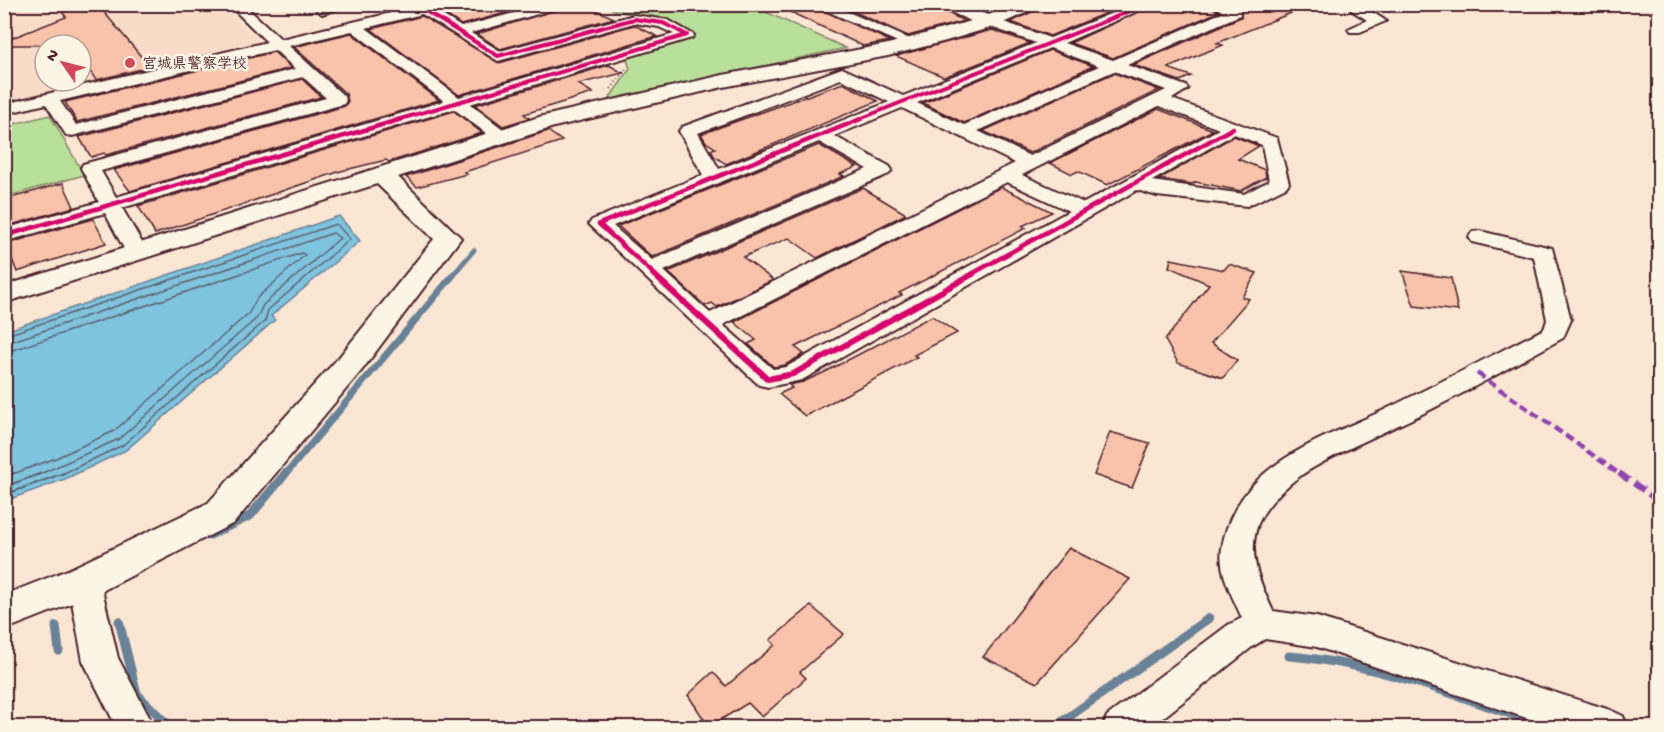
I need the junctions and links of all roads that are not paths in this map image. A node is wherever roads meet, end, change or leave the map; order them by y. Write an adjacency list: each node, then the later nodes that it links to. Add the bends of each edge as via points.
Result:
1 (234, 4): 19 (street)
2 (316, 4): 3 (street, via 322,10)
3 (346, 4)
4 (446, 4): 12 (street)
5 (567, 4): 16 (street)
6 (816, 4): 18 (street)
7 (940, 4): 13 (street)
8 (1038, 4): 13 (street)
9 (1148, 4): 17 (street)
10 (1217, 4): 20 (street, via 1235,12)
11 (1384, 4): 15 (street, via 1358,10 1379,21)
12 (424, 10): 14 (street); 16 (street)
13 (990, 22): 17 (street); 18 (street)
14 (355, 26): 19 (street); 24 (street)
15 (1355, 29)
16 (459, 32): 24 (street, via 498,56 634,19 663,22 687,35)
17 (1048, 43): 20 (street); 25 (street)
18 (914, 44): 30 (street, via 597,109)
19 (276, 45): 21 (street); 22 (street)
20 (1113, 65): 23 (street, via 1180,89); 28 (street)
21 (306, 71): 22 (street, via 72,131); 36 (street, via 338,100 90,168)
22 (50, 98): 26 (street)
23 (1161, 101): 27 (street); 31 (street)
24 (460, 102): 30 (street); 36 (street)
25 (902, 102): 28 (street); 29 (street); 34 (street, via 842,73 688,131)
26 (4, 109)
27 (1233, 128): 35 (street); 35 (street, via 1271,142 1279,183 1247,200 1157,190)
28 (964, 131): 31 (street)
29 (819, 135): 34 (street); 41 (street, via 882,170)
30 (501, 136): 32 (street)
31 (1029, 163): 33 (street)
32 (382, 175): 40 (street); 44 (street, via 448,238 351,363 221,513)
33 (1007, 175): 37 (street); 43 (street)
34 (714, 177): 41 (street, via 599,224)
35 (1138, 183): 37 (street)
36 (111, 205): 38 (street); 40 (street)
37 (1086, 211): 43 (street, via 793,374 768,379)
38 (4, 236)
39 (1480, 237): 46 (street, via 1544,253 1559,320 1554,333 1300,462 1274,482 1256,501 1243,524 1237,551 1243,584)
40 (136, 254): 42 (street)
41 (650, 269): 43 (street)
42 (4, 295)
43 (708, 323)
44 (84, 581): 45 (street); 47 (street, via 101,661)
45 (4, 613)
46 (1262, 624): 48 (street, via 1240,636); 49 (street, via 1317,632)
47 (136, 728)
48 (1120, 728)
49 (1610, 728)

